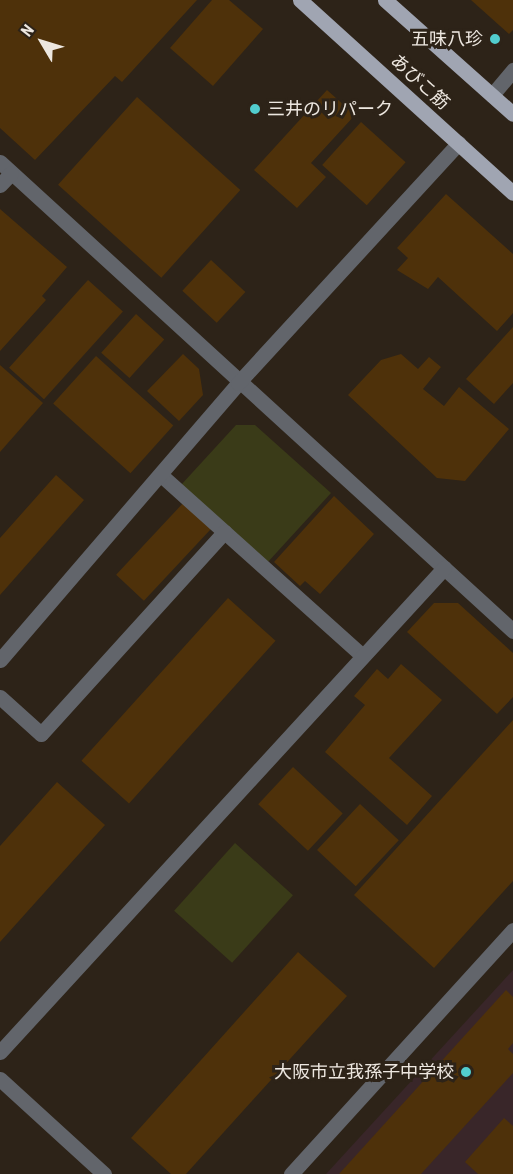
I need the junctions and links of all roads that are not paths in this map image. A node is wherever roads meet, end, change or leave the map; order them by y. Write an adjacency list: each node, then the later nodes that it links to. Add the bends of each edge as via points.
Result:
1 (300, 0): 6 (main road, あびこ筋)
2 (385, 0): 4 (main road)
3 (513, 70): 4 (street)
4 (492, 95): 5 (main road)
5 (513, 114)
6 (459, 143): 9 (main road, あびこ筋); 10 (street)
7 (6, 168): 8 (street); 10 (street)
8 (0, 185)
9 (513, 193)
10 (238, 383): 11 (street); 13 (street)
11 (161, 475): 12 (street); 16 (street)
12 (224, 532): 15 (street); 17 (street, via 41,734)
13 (444, 568): 14 (street); 15 (street)
14 (513, 631)
15 (363, 656): 19 (street)
16 (0, 660)
17 (0, 697)
18 (513, 930): 22 (street)
19 (0, 1052)
20 (0, 1079): 21 (street)
21 (104, 1174)
22 (291, 1174)

